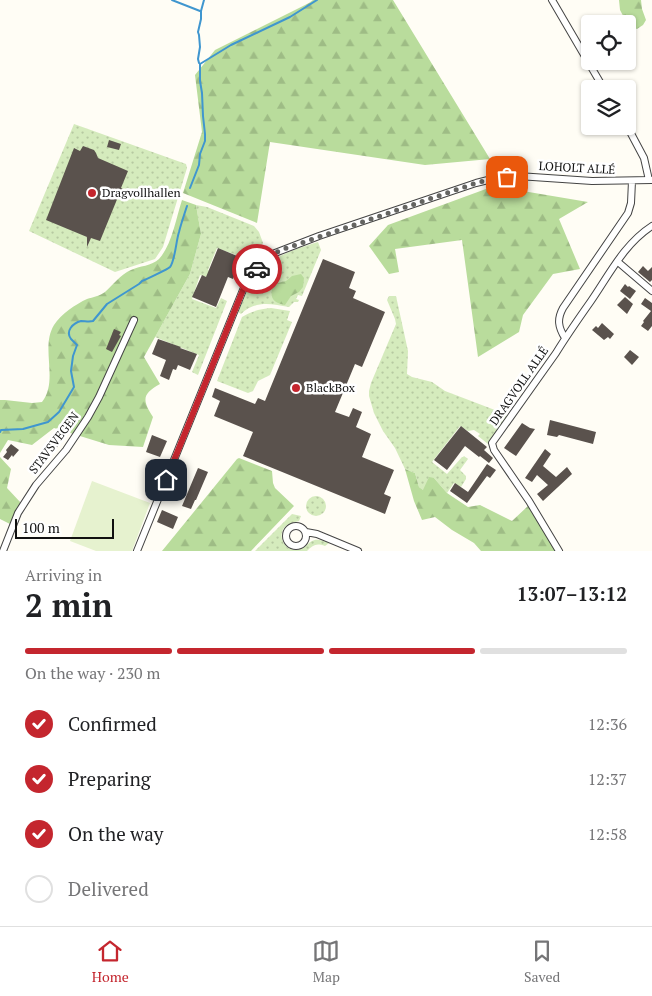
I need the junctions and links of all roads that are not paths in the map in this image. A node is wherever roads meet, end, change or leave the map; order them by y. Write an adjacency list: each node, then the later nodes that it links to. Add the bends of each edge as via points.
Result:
1 (552, 0): 2 (street)
2 (599, 80)
3 (632, 135): 4 (street)
4 (651, 180): 5 (street, LOHOLT ALLÉ)
5 (632, 181): 10 (street, via 628,213 559,314 559,328); 13 (street, LOHOLT ALLÉ, via 496,178 319,236 270,257 255,271 243,290)
6 (652, 226): 7 (street, DRAGVOLL ALLÉ, via 635,239)
7 (618, 262): 8 (street); 10 (street, DRAGVOLL ALLÉ)
8 (652, 292)
9 (134, 320): 12 (street, STAVSVEGEN, via 96,404 18,513)
10 (565, 338): 15 (street, DRAGVOLL ALLÉ, via 492,444)
11 (306, 532): 14 (street)
12 (3, 551)
13 (137, 551)
14 (358, 551)
15 (559, 551)

